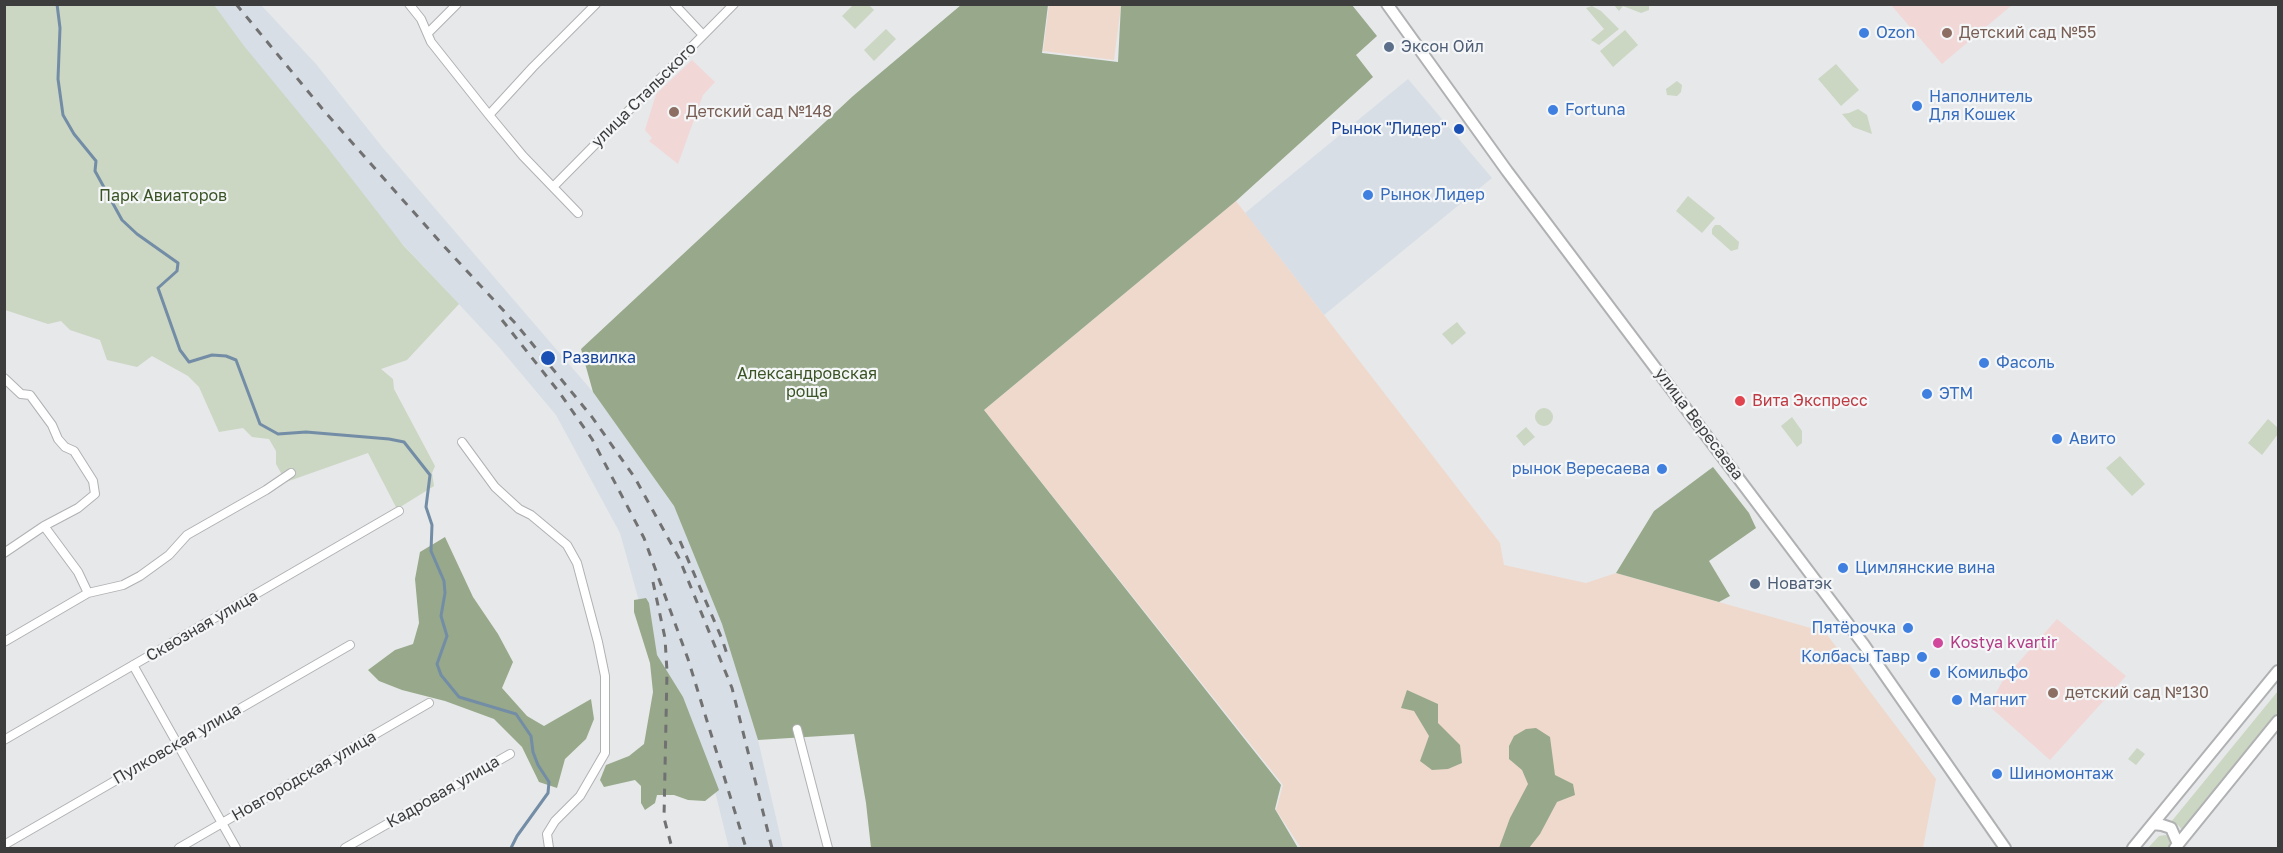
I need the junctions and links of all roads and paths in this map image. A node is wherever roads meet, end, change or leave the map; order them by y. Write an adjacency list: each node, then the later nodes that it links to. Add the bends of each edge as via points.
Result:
1 (409, 4): 7 (street)
2 (457, 4): 7 (street)
3 (596, 4): 9 (street)
4 (675, 4): 8 (street)
5 (734, 4): 8 (street, улица Стальского)
6 (1387, 4): 38 (main road, улица Вересаева, via 1507,171 1864,645)
7 (428, 33): 9 (street)
8 (703, 35): 10 (street, улица Стальского)
9 (489, 115): 10 (street)
10 (554, 186): 11 (street)
11 (578, 213)
12 (4, 378): 16 (street, via 21,394 30,395 58,439 74,451 93,481 95,494)
13 (462, 442): 36 (street, via 495,487 567,545 577,563 598,642 605,676 605,753 579,796 547,834)
14 (291, 473): 18 (street, via 187,535 169,555 140,576 123,585)
15 (399, 511): 21 (street, Сквозная улица)
16 (44, 526): 17 (street); 18 (street, via 78,572)
17 (4, 553)
18 (88, 593): 19 (street)
19 (4, 642)
20 (350, 645): 27 (street, Пулковская улица)
21 (133, 665): 26 (street, Сквозная улица); 27 (street)
22 (2278, 671): 30 (main road)
23 (429, 703): 29 (street, Новгородская улица)
24 (2277, 725): 32 (main road)
25 (797, 729): 37 (street)
26 (4, 740)
27 (177, 744): 29 (street); 31 (street, Пулковская улица)
28 (510, 754): 35 (street, Кадровая улица)
29 (222, 824): 33 (street, Новгородская улица); 34 (street)
30 (2153, 824): 32 (main road, via 2171,828); 39 (main road)
31 (4, 845)
32 (2176, 846)
33 (179, 849)
34 (236, 849)
35 (345, 849)
36 (549, 849)
37 (828, 849)
38 (2005, 849)
39 (2133, 849)

